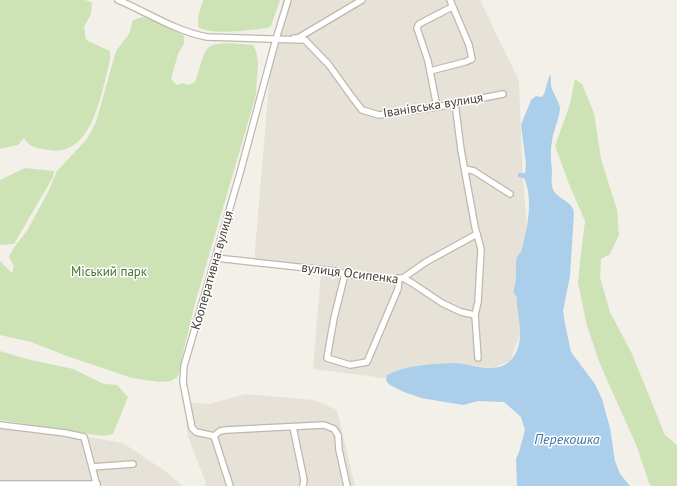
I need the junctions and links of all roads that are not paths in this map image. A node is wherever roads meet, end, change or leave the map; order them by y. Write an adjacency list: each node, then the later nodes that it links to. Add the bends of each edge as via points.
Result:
1 (118, 0): 5 (street, Іванівська вулиця)
2 (288, 0): 7 (street, Кооперативна вулиця)
3 (362, 0): 8 (street, via 298,38)
4 (450, 0): 6 (street)
5 (133, 3): 7 (street, Іванівська вулиця, via 191,34 207,37)
6 (452, 8): 9 (street, via 419,24 417,28); 9 (street, via 469,45 472,59)
7 (276, 39): 8 (street, Іванівська вулиця); 16 (street, Кооперативна вулиця)
8 (288, 39): 12 (street, Іванівська вулиця, via 305,40 329,65 362,110 379,115)
9 (430, 71): 12 (street)
10 (503, 94): 11 (street, Іванівська вулиця)
11 (455, 103): 12 (street, Іванівська вулиця); 13 (street)
12 (437, 107)
13 (465, 169): 14 (street, via 474,171); 15 (street)
14 (510, 194)
15 (477, 234): 18 (street); 19 (street, via 481,249)
16 (216, 258): 17 (street, вулиця Осипенка); 23 (street, Кооперативна вулиця, via 184,366 183,382 192,428 196,432)
17 (345, 274): 18 (street, вулиця Осипенка, via 388,280); 18 (street, via 327,358 350,365 367,362)
18 (401, 278): 19 (street, вулиця Осипенка, via 442,303 461,312)
19 (475, 314): 20 (street)
20 (478, 358)
21 (0, 425): 25 (street, via 84,437)
22 (293, 428): 23 (street, via 226,430); 29 (street, via 304,480); 30 (street, via 324,425 334,429 338,435)
23 (214, 436): 28 (street)
24 (133, 464): 25 (street)
25 (92, 467): 27 (street)
26 (0, 484): 27 (street)
27 (97, 485)
28 (230, 486)
29 (303, 486)
30 (348, 486)

